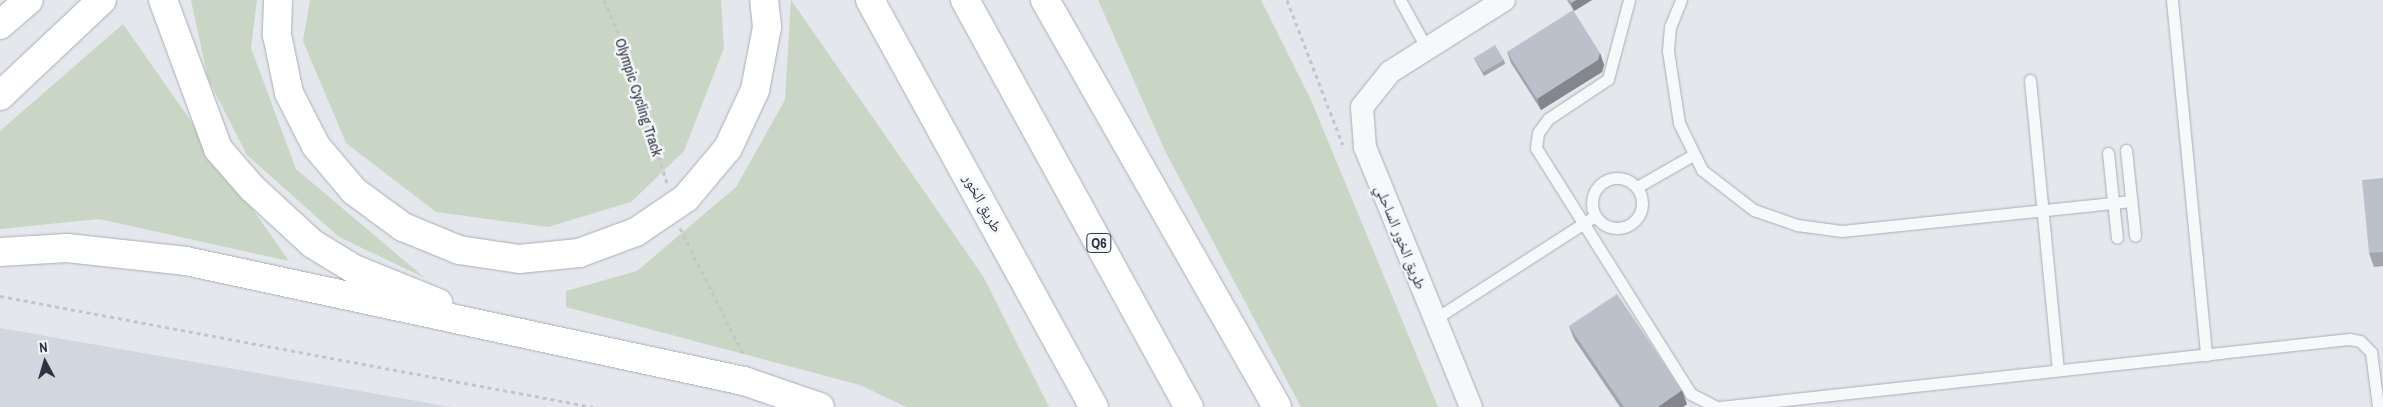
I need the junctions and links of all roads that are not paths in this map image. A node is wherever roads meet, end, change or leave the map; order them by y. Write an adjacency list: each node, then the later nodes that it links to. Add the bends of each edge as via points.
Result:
1 (29, 0): 15 (main road)
2 (102, 0): 19 (main road)
3 (163, 0): 33 (main road, via 218,149 280,217 354,269)
4 (278, 0): 5 (main road, via 277,35 289,93 316,146 354,191 403,227 459,250 519,259 579,252 636,232 686,198 728,148 755,90 766,27)
5 (764, 0)
6 (870, 0): 37 (main road, طريق الخور)
7 (965, 0): 38 (main road, Q6)
8 (1045, 0): 16 (main road)
9 (1058, 0): 16 (main road)
10 (1400, 0): 17 (lane)
11 (1504, 0): 17 (street, طريق الخور الساحلي)
12 (1629, 0): 28 (lane, via 1608,79 1548,119 1536,140 1538,155)
13 (1681, 0): 22 (lane, via 1670,27 1669,76 1679,123)
14 (2172, 0): 34 (lane)
15 (0, 25)
16 (1070, 37): 39 (main road)
17 (1427, 49): 32 (street, طريق الخور الساحلي, via 1390,72 1370,92 1362,107 1361,126 1365,147)
18 (2030, 80): 26 (lane)
19 (0, 96)
20 (2126, 150): 24 (lane)
21 (2108, 153): 25 (lane)
22 (1693, 155): 23 (lane); 26 (lane, via 1702,170 1736,199 1775,219 1819,230)
23 (1638, 188): 27 (lane, via 1623,178 1605,180 1593,193); 27 (lane, via 1643,204 1629,226 1612,228)
24 (2131, 201): 25 (lane); 29 (lane)
25 (2113, 203): 26 (lane); 30 (lane)
26 (2042, 211): 35 (lane)
27 (1595, 216): 28 (lane)
28 (1583, 224): 32 (lane); 41 (lane, via 1691,394)
29 (2135, 236)
30 (2117, 238)
31 (0, 252): 33 (main road, via 67,248 126,251)
32 (1435, 319): 40 (street, طريق الخور الساحلي)
33 (524, 333): 36 (main road, via 744,381)
34 (2206, 355): 35 (lane); 42 (lane, via 2360,341 2371,352)
35 (2058, 370): 41 (lane)
36 (820, 407)
37 (1094, 407)
38 (1189, 407)
39 (1277, 407)
40 (1471, 407)
41 (1718, 407)
42 (2378, 407)

